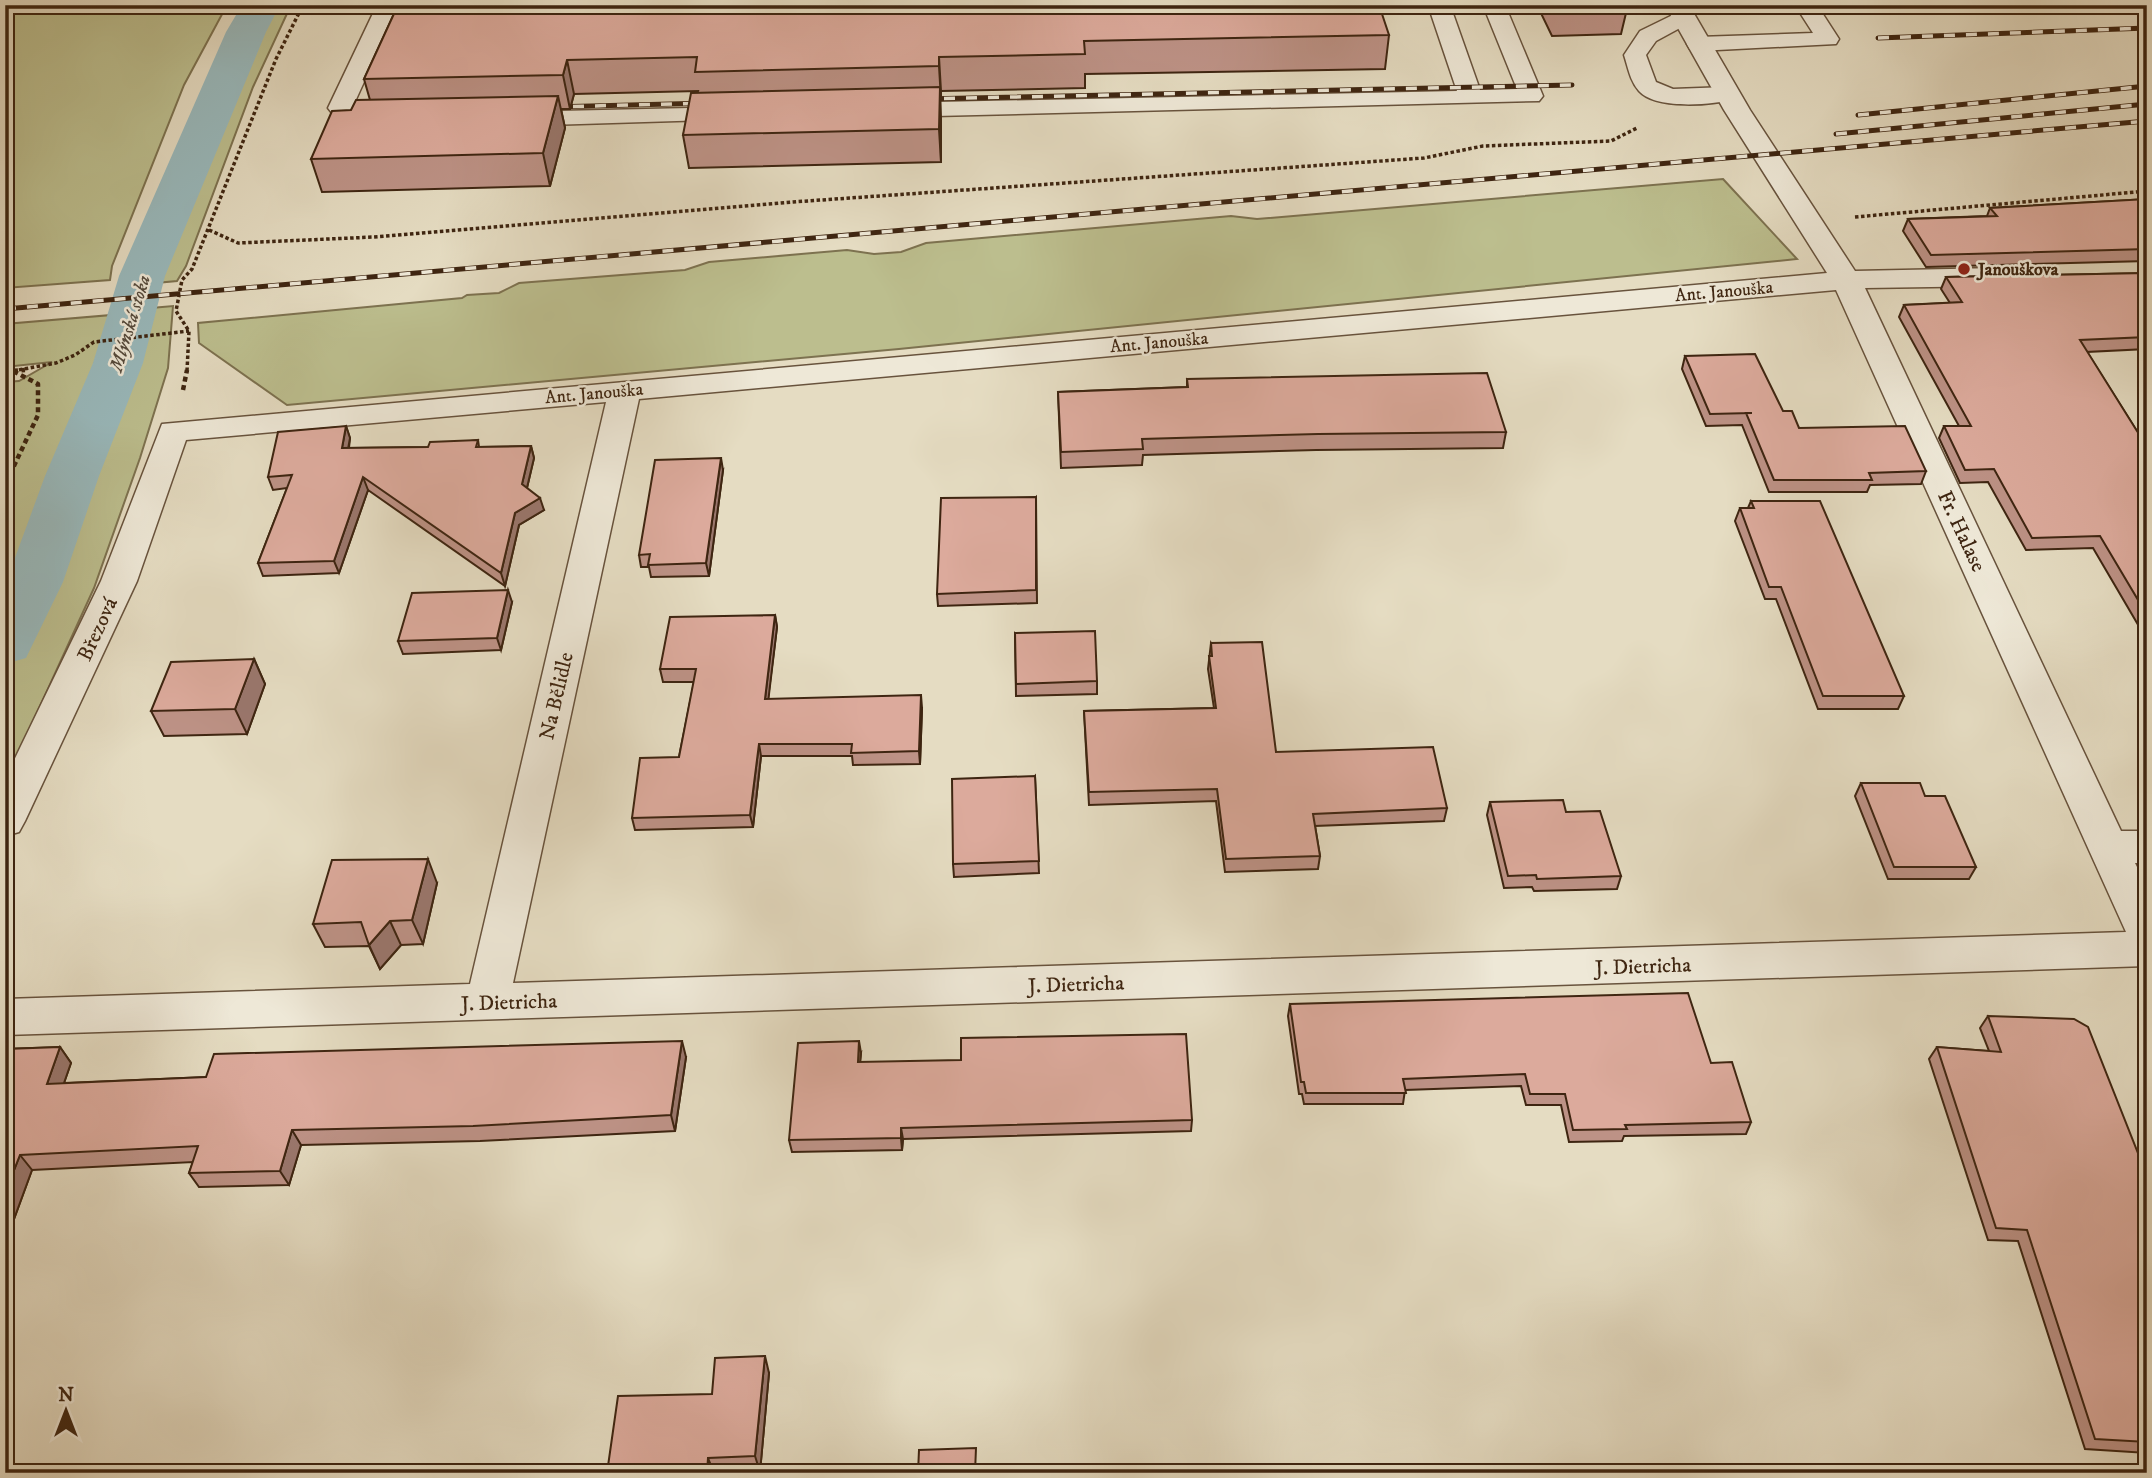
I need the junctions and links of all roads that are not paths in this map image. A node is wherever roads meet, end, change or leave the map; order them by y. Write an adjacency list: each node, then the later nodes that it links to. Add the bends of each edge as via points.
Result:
1 (388, 5): 12 (lane, via 340,108 366,122)
2 (1438, 5): 8 (lane)
3 (1494, 5): 8 (lane, via 1531,96)
4 (1805, 5): 6 (lane, via 1828,39)
5 (1680, 11): 6 (street, Fr. Halase); 7 (lane, via 1648,36 1635,55 1647,86 1674,97)
6 (1698, 44): 7 (street, Fr. Halase)
7 (1727, 94): 14 (street, Fr. Halase)
8 (1471, 97): 9 (lane)
9 (867, 111)
10 (756, 113): 11 (lane)
11 (492, 120)
12 (408, 122)
13 (2023, 276): 14 (street, Ant. Janouška)
14 (1846, 280): 15 (street, Ant. Janouška); 18 (street, Fr. Halase)
15 (625, 390): 16 (street, Ant. Janouška); 21 (street, Na Bělidle)
16 (173, 431): 17 (street, Březová, via 120,581)
17 (5, 821)
18 (2127, 847): 19 (street, Fr. Halase)
19 (2147, 932)
20 (2147, 949): 21 (street, J. Dietricha)
21 (487, 1003): 22 (street, J. Dietricha)
22 (5, 1017)

